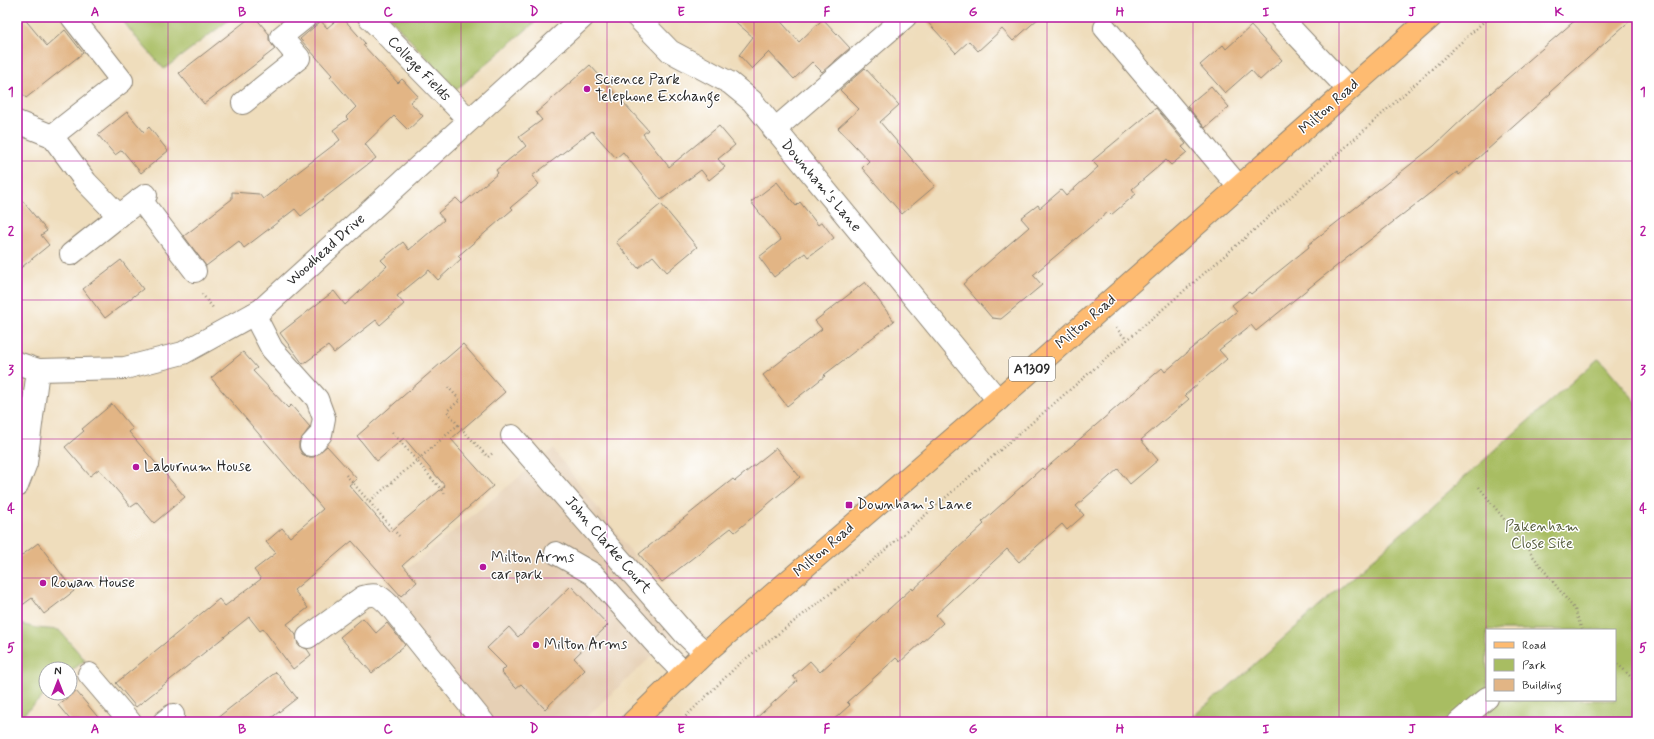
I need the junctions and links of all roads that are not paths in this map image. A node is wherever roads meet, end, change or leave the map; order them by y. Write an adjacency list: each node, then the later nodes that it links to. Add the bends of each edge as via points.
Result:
1 (72, 17): 15 (street, via 122,81)
2 (306, 17): 11 (street, via 281,37 299,58)
3 (369, 17): 12 (street, College Fields)
4 (583, 17): 12 (street, Woodhead Drive)
5 (637, 17): 14 (street, Downham's Lane, via 670,51 730,83 747,97)
6 (905, 17): 14 (street)
7 (1280, 17): 10 (street)
8 (1431, 17): 10 (main road, Milton Road / A1309)
9 (1105, 28): 16 (street)
10 (1348, 89): 16 (main road, Milton Road / A1309)
11 (243, 103)
12 (469, 120): 20 (street, Woodhead Drive)
13 (17, 122): 15 (street)
14 (774, 130): 23 (street, Downham's Lane)
15 (52, 136): 17 (street, via 86,182)
16 (1240, 187): 23 (main road, Milton Road / A1309)
17 (119, 216): 18 (street); 19 (street, via 143,197)
18 (71, 254)
19 (195, 271)
20 (254, 314): 22 (street, Woodhead Drive, via 183,353 125,368); 25 (street, via 272,349 317,399 324,418 321,434)
21 (17, 363): 22 (street, Woodhead Drive)
22 (38, 370): 26 (street, via 26,463)
23 (998, 400): 29 (main road, Milton Road / A1309)
24 (512, 436): 29 (street, John Clarke Court, via 685,634)
25 (311, 445)
26 (17, 486)
27 (556, 553): 31 (street, via 593,574)
28 (308, 637): 34 (street, via 363,597 373,594 389,604)
29 (705, 653): 31 (main road, Milton Road / A1309)
30 (89, 674): 33 (street)
31 (684, 674): 35 (main road, Milton Road / A1309)
32 (1486, 699): 36 (street)
33 (130, 722)
34 (483, 722)
35 (633, 722)
36 (1459, 722)

